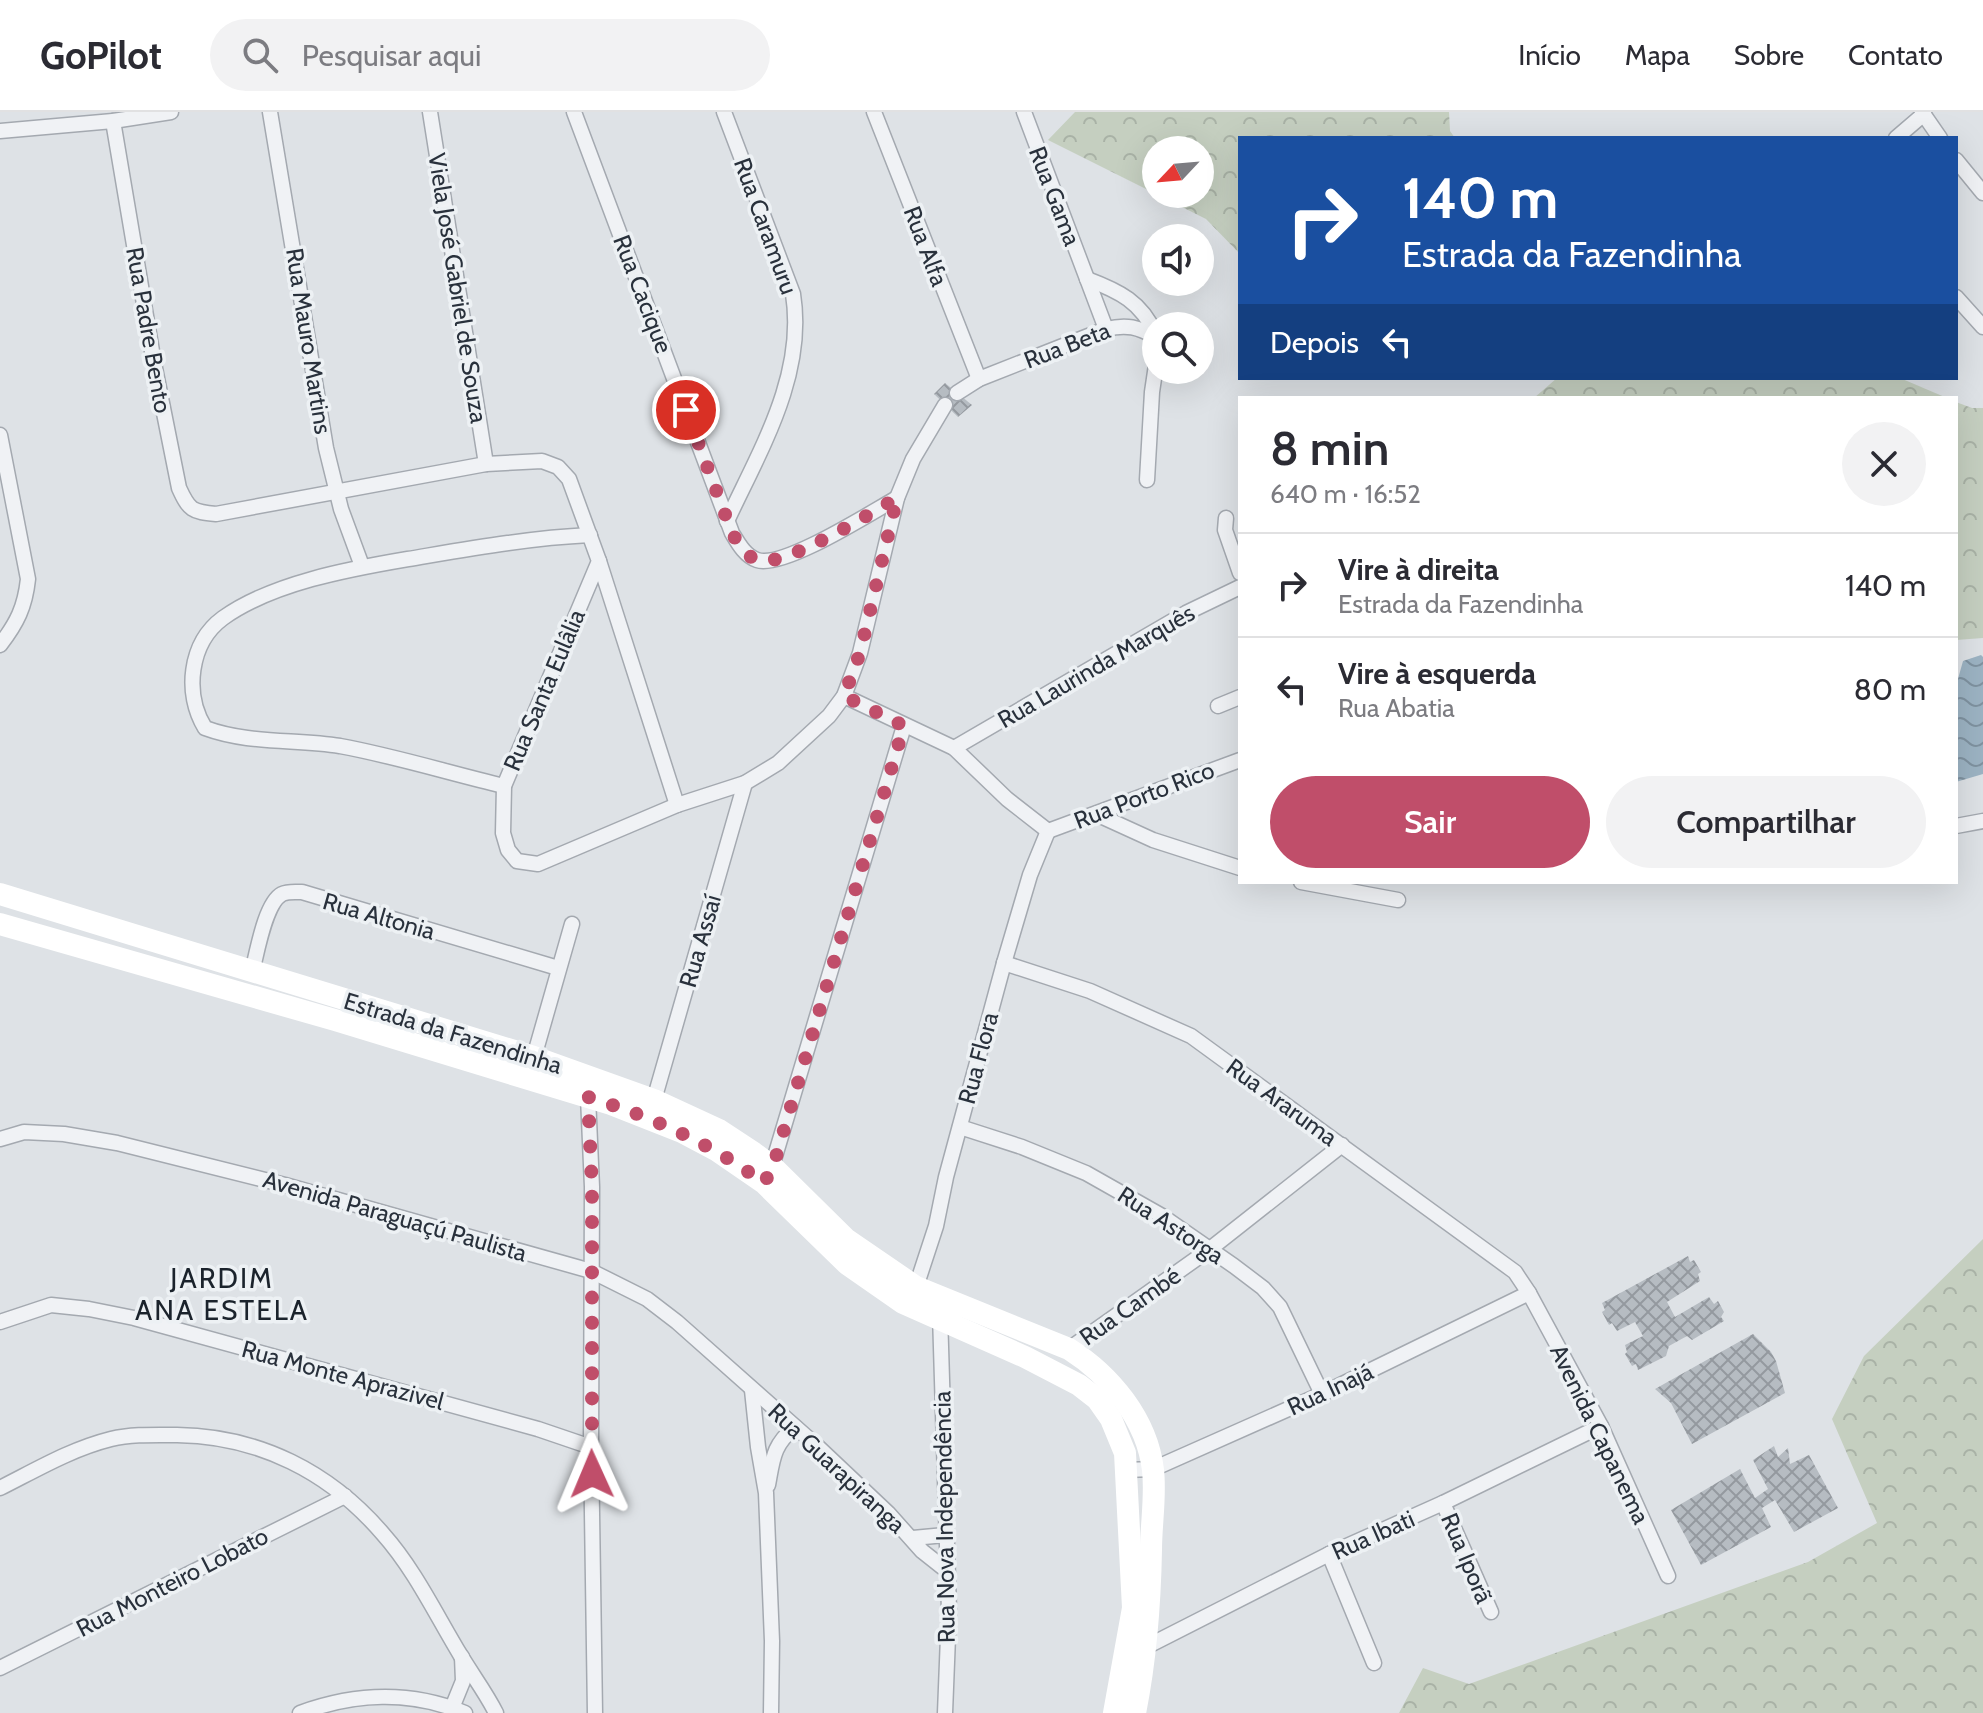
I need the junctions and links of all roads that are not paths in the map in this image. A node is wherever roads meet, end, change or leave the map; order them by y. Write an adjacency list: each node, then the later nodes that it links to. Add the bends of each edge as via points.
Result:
1 (171, 112): 9 (street)
2 (270, 112): 28 (street, Rua Mauro Martins)
3 (430, 112): 26 (street, Viela José Gabriel de Souza)
4 (574, 112): 31 (street, Rua Cacique)
5 (724, 112): 31 (street, Rua Caramuru, via 793,294 797,321 792,363 775,417)
6 (874, 112): 21 (street, Rua Alfa)
7 (1024, 112): 15 (street, Rua Gama)
8 (1923, 113): 11 (street); 12 (street)
9 (113, 121): 10 (street); 28 (street, Rua Padre Bento, via 154,363 187,505 196,513 216,514)
10 (0, 131)
11 (1898, 136)
12 (1939, 136)
13 (1958, 162): 14 (street)
14 (1983, 193)
15 (1087, 279): 17 (street); 19 (street, Rua Gama)
16 (1958, 299): 18 (street)
17 (1144, 312)
18 (1983, 327)
19 (1106, 329): 20 (street, Rua Beta); 21 (street, Rua Beta)
20 (1142, 329)
21 (979, 379): 23 (street, Rua Beta)
22 (1155, 384): 27 (street)
23 (957, 393)
24 (945, 405): 29 (street, Rua Santa Eulâlia)
25 (0, 435): 37 (street, via 28,579 26,603)
26 (486, 464): 28 (street); 32 (street, via 530,460 558,467 569,479)
27 (1147, 480)
28 (336, 492): 34 (street, Rua Mauro Martins)
29 (897, 498): 31 (street, Rua Cacique, via 773,562 755,560 741,549); 38 (street, Rua Santa Eulâlia, via 860,653)
30 (1226, 518): 35 (street)
31 (727, 521)
32 (590, 535): 33 (street); 34 (street, via 544,537)
33 (599, 561): 45 (street, Rua Santa Eulâlia); 46 (street)
34 (362, 566): 45 (street, via 280,591 221,620 203,640 195,660 194,706 205,728 246,739 342,747)
35 (1238, 567)
36 (1238, 588): 42 (street, Rua Laurinda Marquês)
37 (0, 645)
38 (844, 696): 41 (street); 44 (street, Rua Santa Eulâlia, via 817,730)
39 (1238, 698): 40 (street)
40 (1218, 706)
41 (904, 726): 42 (street); 66 (street)
42 (954, 748): 50 (street)
43 (1238, 761): 47 (street, Rua Porto Rico)
44 (745, 783): 46 (street, Rua Santa Eulâlia); 62 (street, Rua Assaí)
45 (504, 786): 46 (street, Rua Santa Eulâlia, via 508,850 517,861 538,864)
46 (677, 805)
47 (1096, 814): 50 (street, Rua Porto Rico); 51 (street, via 1153,840)
48 (1983, 821): 49 (street)
49 (1958, 826)
50 (1048, 831): 57 (street, Rua Flora)
51 (1238, 867)
52 (1312, 884): 54 (street)
53 (0, 894): 59 (main road, Estrada da Fazendinha)
54 (1398, 900)
55 (572, 924): 58 (street)
56 (6, 931): 61 (main road, Estrada da Fazendinha, via 43,936)
57 (1004, 963): 63 (street, Rua Flora); 65 (street, Rua Araruma, via 1090,991 1191,1036)
58 (558, 968): 59 (street, Rua Altonia, via 288,892 280,895 263,927); 60 (street)
59 (252, 972): 60 (main road, Estrada da Fazendinha)
60 (534, 1057): 62 (main road, Estrada da Fazendinha)
61 (588, 1097): 66 (main road, Estrada da Fazendinha, via 682,1132); 68 (street)
62 (654, 1100): 66 (main road, Estrada da Fazendinha, via 719,1130)
63 (960, 1127): 67 (street, Rua Astorga, via 1086,1173); 69 (street, Rua Flora)
64 (0, 1139): 68 (street, Avenida Paraguaçú Paulista, via 24,1132 117,1143)
65 (1342, 1145): 67 (street, Rua Cambé); 70 (street, Rua Araruma, via 1501,1260)
66 (769, 1175): 69 (main road, Estrada da Fazendinha, via 846,1239); 72 (main road, Estrada da Fazendinha, via 847,1264)
67 (1210, 1249): 74 (street, Rua Cambé); 76 (street, Rua Astorga, via 1280,1307)
68 (591, 1271): 75 (street, Avenida Paraguaçú Paulista, via 647,1299); 79 (street)
69 (916, 1287): 71 (main road, Estrada da Fazendinha)
70 (1529, 1293): 76 (street, Rua Inajá); 77 (street, Avenida Capanema)
71 (941, 1298): 72 (street, Rua Nova Independência); 74 (main road, Estrada da Fazendinha)
72 (940, 1321): 81 (main road, Estrada da Fazendinha, via 1057,1372 1097,1399 1118,1430); 86 (street, Rua Nova Independência)
73 (0, 1322): 79 (street, Rua Monte Aprazivel, via 51,1305 134,1318)
74 (1069, 1349): 80 (main road, Estrada da Fazendinha, via 1098,1370 1131,1409)
75 (758, 1394): 78 (street, Rua Guarapiranga); 83 (street, via 758,1447)
76 (1322, 1394): 80 (street, Rua Inajá)
77 (1601, 1426): 85 (street, Rua Ibati); 90 (street, Avenida Capanema)
78 (795, 1427): 83 (street, via 776,1447); 87 (street, Rua Guarapiranga)
79 (591, 1447): 99 (street)
80 (1153, 1469): 81 (street, Rua Inajá); 92 (main road, Estrada da Fazendinha)
81 (1126, 1470): 102 (main road, Estrada da Fazendinha, via 1133,1608)
82 (0, 1488): 84 (street, via 115,1438 198,1435 238,1442 305,1467)
83 (766, 1493): 100 (street)
84 (345, 1496): 93 (street, via 384,1534); 95 (street, Rua Monteiro Lobato)
85 (1443, 1503): 88 (street, Rua Ibati); 91 (street, Rua Iporã)
86 (945, 1535): 87 (street); 89 (street, Rua Nova Independência)
87 (913, 1538): 89 (street, Rua Guarapiranga)
88 (1329, 1554): 92 (street, Rua Ibati); 94 (street)
89 (946, 1570): 101 (street, Rua Nova Independência)
90 (1668, 1576)
91 (1491, 1612)
92 (1146, 1647): 103 (main road, Estrada da Fazendinha)
93 (461, 1657): 96 (street); 98 (street)
94 (1374, 1663)
95 (0, 1668)
96 (458, 1710): 97 (street, via 407,1698 361,1696)
97 (300, 1713)
98 (496, 1713)
99 (595, 1713)
100 (771, 1713)
101 (945, 1713)
102 (1114, 1713)
103 (1135, 1713)

